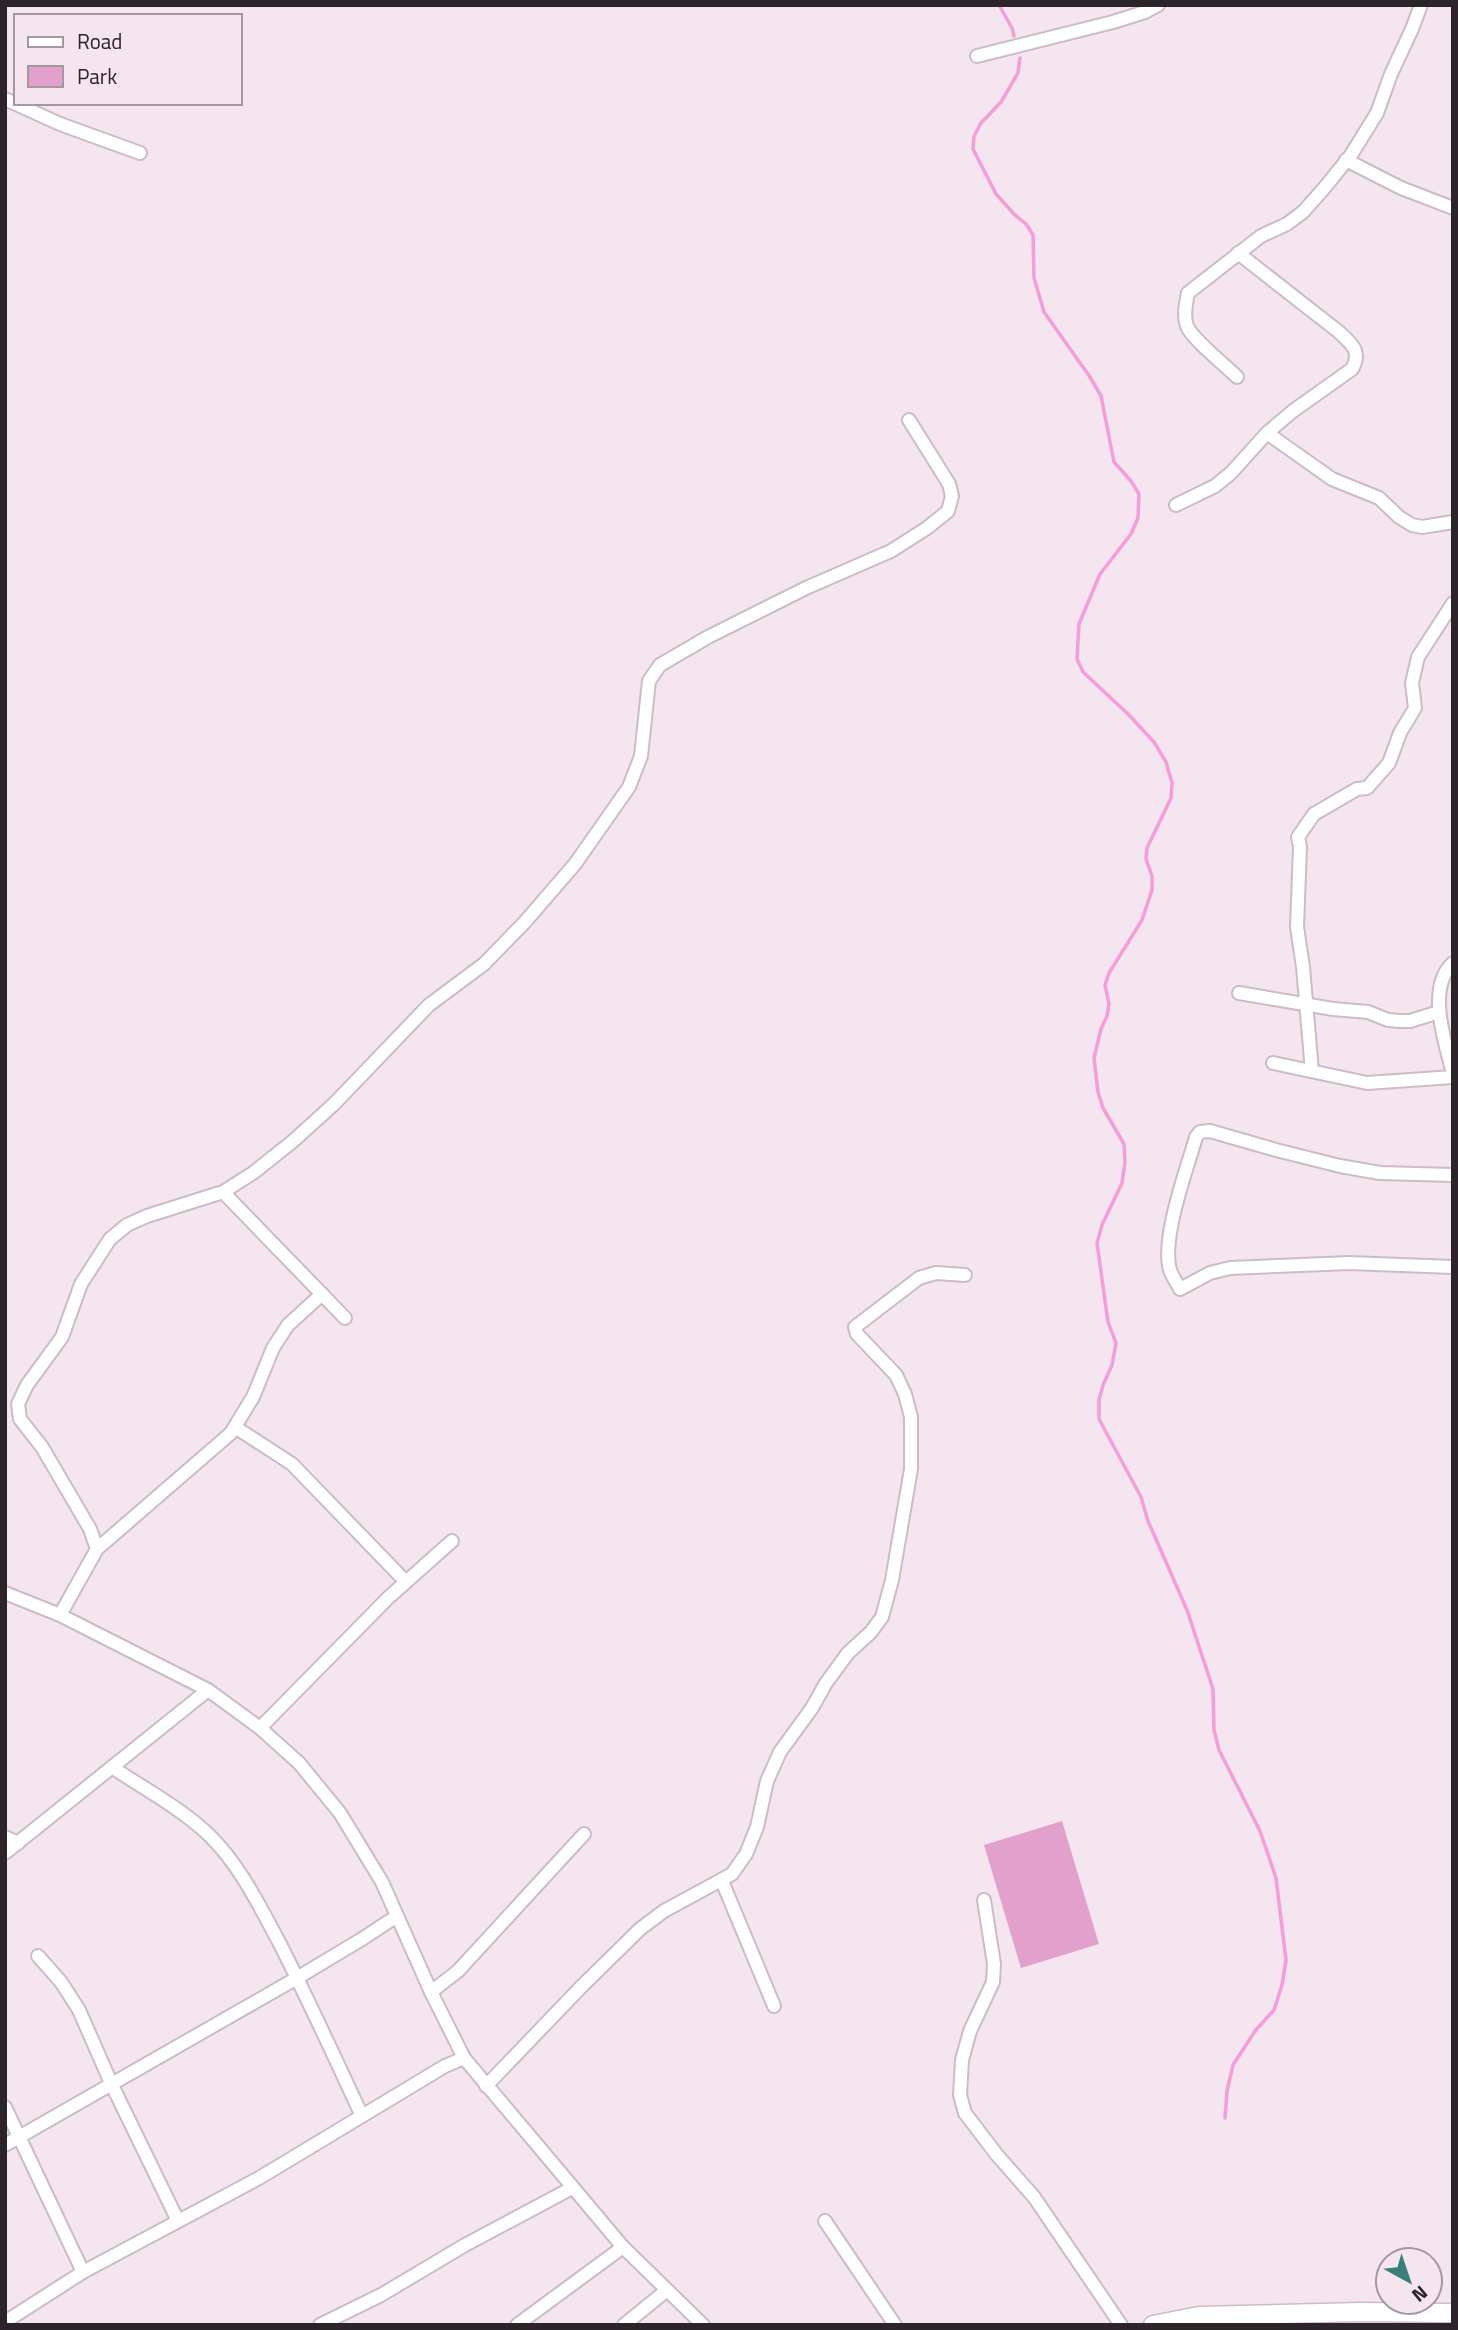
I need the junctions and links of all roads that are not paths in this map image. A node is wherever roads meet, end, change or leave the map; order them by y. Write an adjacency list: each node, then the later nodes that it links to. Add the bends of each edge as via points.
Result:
1 (1158, 5): 3 (street, via 1113,22)
2 (1421, 5): 6 (street, via 1377,113)
3 (977, 57)
4 (18, 105): 5 (street)
5 (140, 153)
6 (1346, 160): 7 (street); 8 (street, via 1303,212)
7 (1453, 208)
8 (1238, 253): 9 (street, via 1188,293 1185,307 1186,325 1192,334); 11 (street, via 1339,332 1357,352 1352,369)
9 (1237, 377)
10 (909, 420): 23 (street, via 949,484 948,511 891,551 806,588 660,665 649,681 641,756 629,788 575,864 485,964 429,1005 292,1142)
11 (1267, 433): 12 (street, via 1215,486); 13 (street, via 1332,479 1379,498 1412,525)
12 (1176, 505)
13 (1453, 522)
14 (1453, 603): 17 (street, via 1418,657 1412,683 1415,708 1389,763 1367,788 1357,789 1314,814 1298,837 1297,927)
15 (1453, 963): 18 (street, via 1441,984)
16 (1239, 993): 17 (street)
17 (1305, 1003): 18 (street, via 1400,1021); 20 (street)
18 (1439, 1012): 21 (street)
19 (1273, 1063): 20 (street)
20 (1312, 1072): 21 (street, via 1367,1083)
21 (1453, 1075)
22 (1453, 1175): 24 (street, via 1366,1171 1200,1132 1174,1211 1168,1253 1180,1289 1230,1268 1349,1263)
23 (223, 1192): 26 (street); 30 (street, via 147,1216 110,1239 81,1284 62,1337 18,1404 20,1419 56,1470)
24 (1453, 1267)
25 (965, 1275): 41 (street, via 936,1273 919,1278 855,1327 896,1375 911,1418 911,1469 892,1580 882,1617 848,1653 780,1752 746,1854)
26 (322, 1294): 27 (street); 28 (street, via 288,1325)
27 (345, 1318)
28 (235, 1427): 30 (street); 31 (street, via 292,1464)
29 (452, 1541): 31 (street)
30 (97, 1549): 33 (street)
31 (406, 1581): 35 (street)
32 (5, 1592): 33 (street)
33 (60, 1615): 34 (street)
34 (208, 1690): 35 (street); 36 (street)
35 (260, 1728): 43 (street, via 299,1763 340,1813 383,1882)
36 (112, 1768): 39 (street); 45 (street, via 195,1822 211,1838 254,1896)
37 (584, 1834): 46 (street, via 458,1971)
38 (5, 1837): 39 (street)
39 (18, 1843): 40 (street)
40 (5, 1853)
41 (722, 1881): 47 (street); 50 (street, via 640,1929)
42 (984, 1900): 69 (street, via 993,1982 962,2060 960,2095 965,2113 1034,2197)
43 (397, 1916): 45 (street); 46 (street)
44 (38, 1956): 49 (street, via 79,2010)
45 (297, 1978): 49 (street); 52 (street)
46 (431, 1992): 48 (street)
47 (774, 2006)
48 (464, 2057): 50 (street); 52 (street)
49 (111, 2083): 53 (street); 56 (street)
50 (486, 2086): 55 (street)
51 (5, 2107): 53 (street)
52 (362, 2116): 56 (street)
53 (19, 2137): 54 (street); 59 (street)
54 (5, 2145)
55 (572, 2188): 58 (street); 64 (street)
56 (178, 2221): 59 (street)
57 (825, 2221): 68 (street)
58 (623, 2247): 60 (street); 65 (street)
59 (83, 2272): 63 (street)
60 (667, 2290): 66 (street); 67 (street)
61 (1453, 2313): 62 (street)
62 (1362, 2318): 70 (street, via 1199,2316)
63 (5, 2322)
64 (320, 2325)
65 (517, 2325)
66 (625, 2325)
67 (703, 2325)
68 (895, 2325)
69 (1121, 2325)
70 (1153, 2325)

